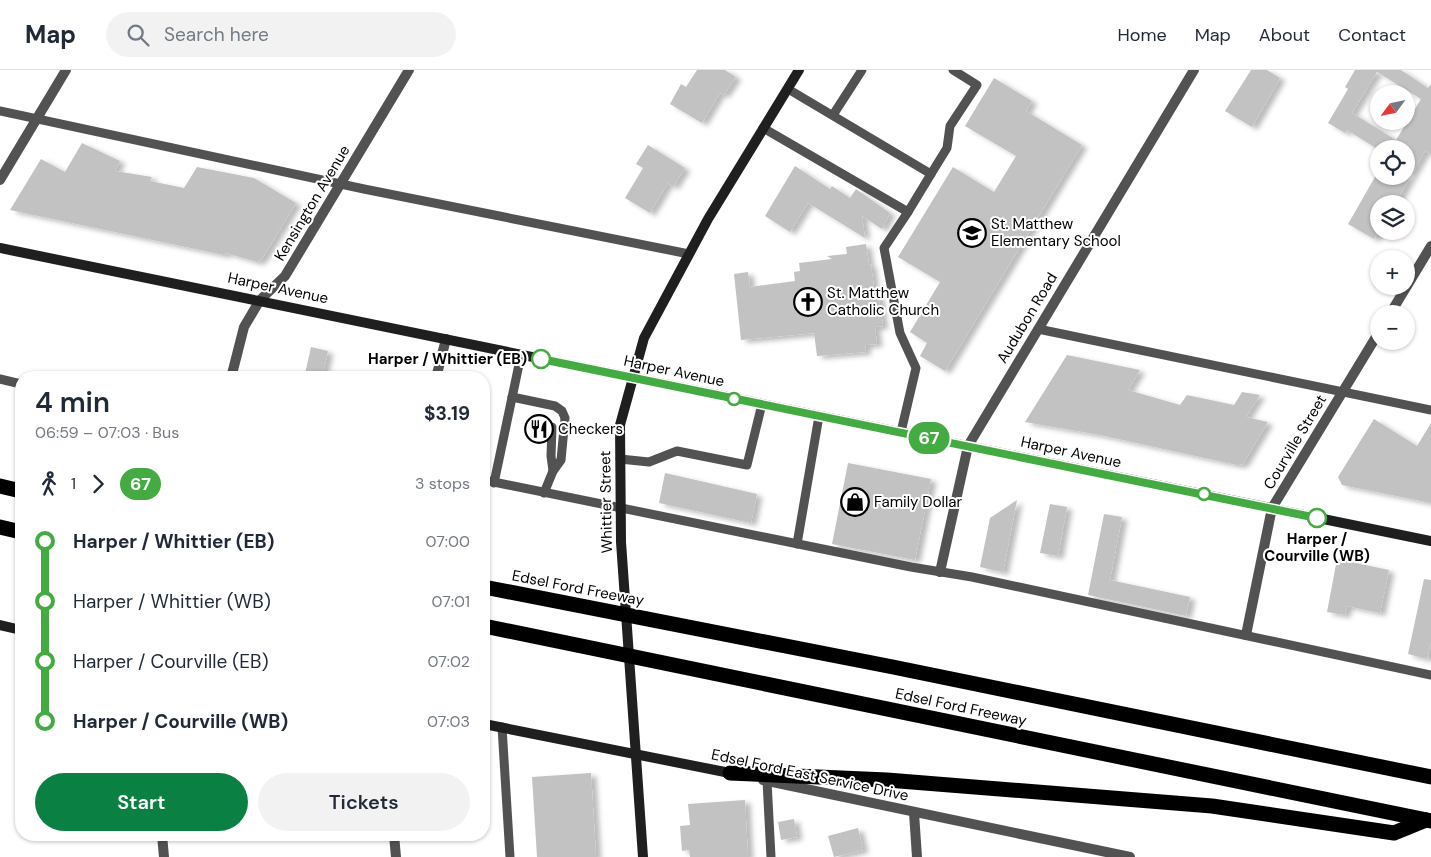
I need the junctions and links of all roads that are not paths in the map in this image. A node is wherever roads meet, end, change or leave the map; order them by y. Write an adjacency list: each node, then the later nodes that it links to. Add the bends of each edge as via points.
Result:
1 (66, 70): 10 (street)
2 (409, 70): 14 (street, Kensington Avenue)
3 (799, 70): 7 (main road, Whittier Street)
4 (862, 70): 9 (lane)
5 (953, 70): 12 (lane, via 977,85 950,126 947,148)
6 (1194, 70): 21 (street, Audubon Road)
7 (788, 89): 9 (lane); 11 (main road, Whittier Street)
8 (0, 110): 10 (lane)
9 (833, 115): 12 (lane)
10 (36, 119): 13 (street); 14 (lane)
11 (763, 128): 15 (lane); 18 (main road, Whittier Street)
12 (931, 174): 15 (lane)
13 (0, 180)
14 (341, 184): 18 (lane); 19 (street, Kensington Avenue, via 285,276)
15 (908, 212): 38 (lane, via 884,248 900,334 916,368)
16 (1431, 246): 20 (street)
17 (0, 248): 19 (main road, Harper Avenue)
18 (689, 254): 27 (main road, Whittier Street, via 644,338)
19 (260, 300): 22 (main road, Harper Avenue); 25 (street, Kensington Avenue, via 244,327)
20 (1395, 305)
21 (1038, 329): 30 (lane); 39 (street, Audubon Road)
22 (446, 339): 24 (main road, Harper Avenue); 26 (street)
23 (1370, 347): 30 (street, Courville Street)
24 (521, 355): 27 (main road, Harper Avenue); 31 (lane)
25 (233, 371)
26 (438, 371)
27 (633, 378): 33 (main road, Harper Avenue); 40 (main road, Whittier Street, via 620,424)
28 (0, 380): 29 (lane)
29 (15, 383)
30 (1343, 391): 34 (lane); 47 (street, Courville Street)
31 (512, 397): 32 (lane); 43 (lane)
32 (547, 404): 35 (lane); 41 (lane, via 555,406 565,418 561,460)
33 (762, 404): 36 (main road, Harper Avenue); 40 (lane, via 747,465 677,451 649,462)
34 (1431, 410)
35 (554, 414)
36 (818, 416): 38 (main road, Harper Avenue); 52 (lane)
37 (552, 427): 41 (lane)
38 (901, 432): 39 (main road, Harper Avenue)
39 (968, 446): 47 (main road, Harper Avenue); 53 (street, Audubon Road)
40 (620, 459): 48 (main road, Whittier Street)
41 (553, 471): 46 (lane)
42 (490, 482): 43 (lane)
43 (494, 483): 46 (lane)
44 (0, 486): 45 (highway)
45 (15, 490)
46 (544, 493): 48 (lane)
47 (1272, 508): 51 (main road, Harper Avenue); 58 (street, Courville Street)
48 (621, 509): 52 (lane); 62 (main road, Whittier Street)
49 (0, 527): 50 (highway)
50 (15, 531)
51 (1431, 541)
52 (797, 544): 53 (lane)
53 (940, 572): 58 (lane)
54 (490, 588): 64 (highway, Edsel Ford Freeway)
55 (0, 625): 57 (main road)
56 (490, 627): 67 (highway, Edsel Ford Freeway)
57 (15, 629)
58 (1246, 635): 59 (lane)
59 (1431, 675)
60 (490, 725): 61 (main road, Edsel Ford East Service Drive)
61 (502, 727): 62 (main road, Edsel Ford East Service Drive); 72 (lane)
62 (636, 753): 63 (main road, Edsel Ford East Service Drive); 73 (main road, Whittier Street)
63 (730, 773): 65 (street, Edsel Ford East Service Drive); 67 (highway, via 887,780 1212,806 1394,833)
64 (1431, 777)
65 (767, 781): 66 (street, Edsel Ford East Service Drive); 74 (lane)
66 (914, 812): 75 (street); 76 (street, Edsel Ford East Service Drive)
67 (1428, 820)
68 (163, 841): 70 (street)
69 (395, 841): 71 (street)
70 (164, 857)
71 (396, 857)
72 (510, 857)
73 (643, 857)
74 (771, 857)
75 (917, 857)
76 (1130, 857)

